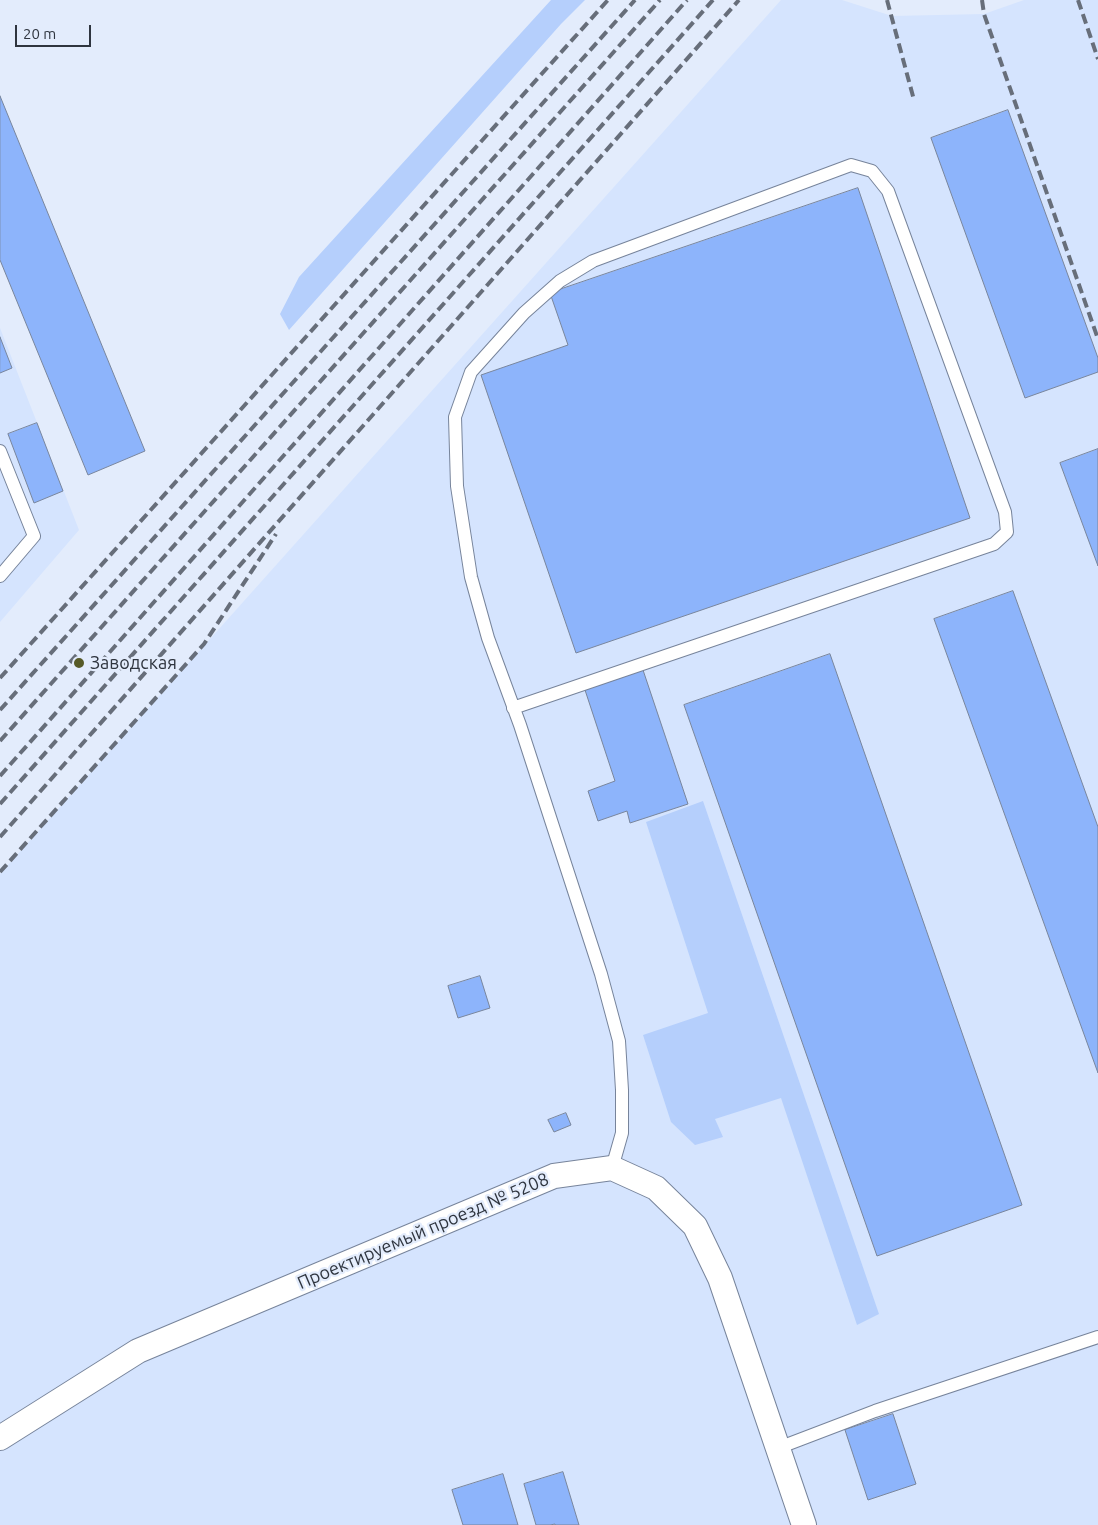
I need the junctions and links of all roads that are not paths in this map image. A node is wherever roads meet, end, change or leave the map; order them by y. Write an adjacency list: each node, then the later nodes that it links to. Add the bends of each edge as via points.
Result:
1 (0, 452): 2 (lane, via 34,536)
2 (0, 576)
3 (513, 708): 3 (lane, via 471,578 457,486 455,417 471,372 524,313 560,281 593,261 851,165 872,171 888,191 1005,512 1007,532 994,544); 4 (lane, via 601,974 619,1042 622,1133)
4 (612, 1168): 6 (street, Проектируемый проезд № 5208, via 554,1176 138,1351); 7 (street, via 656,1188 695,1226 720,1278)
5 (1098, 1338): 7 (lane, via 875,1411)
6 (0, 1438)
7 (778, 1448): 8 (street)
8 (804, 1525)

